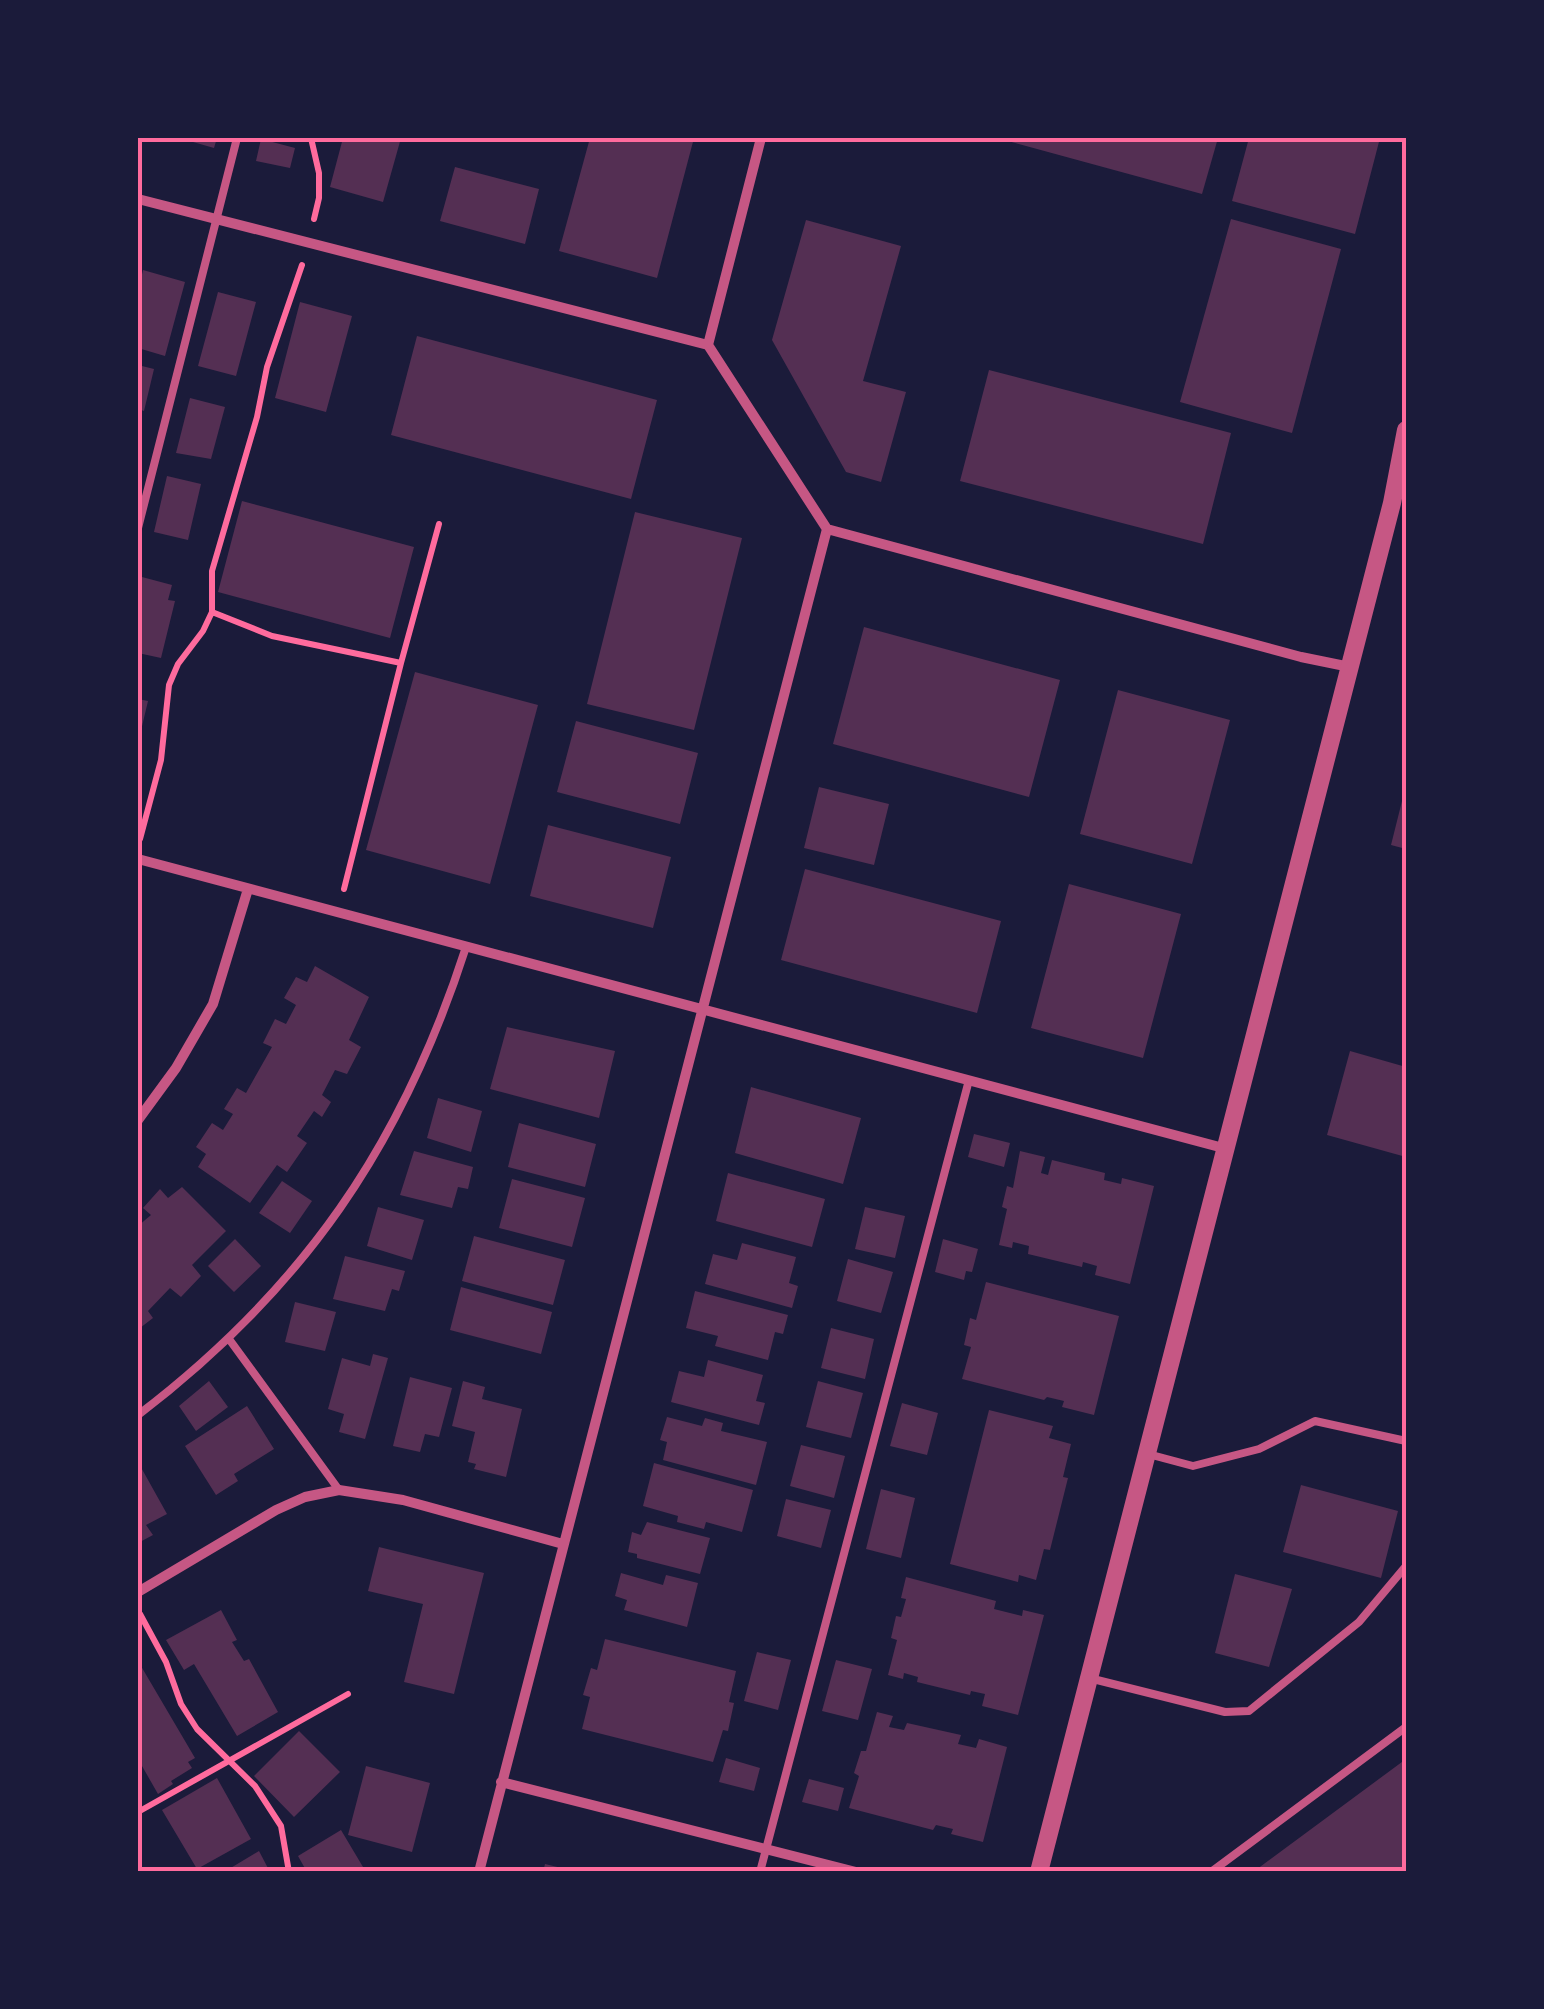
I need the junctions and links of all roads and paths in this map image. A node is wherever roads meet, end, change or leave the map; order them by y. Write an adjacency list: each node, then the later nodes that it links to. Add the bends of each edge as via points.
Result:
1 (236, 138): 5 (lane)
2 (311, 138): 6 (path, via 319,198)
3 (761, 138): 7 (street)
4 (138, 199): 5 (street)
5 (215, 219): 6 (street); 10 (lane)
6 (308, 243): 7 (street); 12 (path, via 212,572)
7 (708, 345): 11 (street)
8 (1406, 430): 14 (street)
9 (440, 524): 13 (path)
10 (138, 528)
11 (827, 529): 14 (street); 20 (street)
12 (212, 612): 13 (path, via 272,636); 15 (path, via 168,684 161,760)
13 (402, 663): 18 (path)
14 (1350, 667): 23 (street)
15 (138, 849)
16 (138, 859): 17 (street)
17 (248, 890): 18 (street); 22 (street, via 214,1004)
18 (338, 913): 19 (street)
19 (466, 947): 20 (street); 24 (lane, via 426,1058 363,1176 311,1251)
20 (702, 1010): 21 (street); 29 (street)
21 (968, 1080): 23 (street); 39 (lane)
22 (138, 1120)
23 (1227, 1149): 27 (street)
24 (230, 1339): 25 (lane); 28 (lane)
25 (138, 1416)
26 (1406, 1441): 27 (lane, via 1314,1421 1258,1449 1193,1466)
27 (1148, 1454): 33 (street)
28 (339, 1490): 29 (street, via 403,1500); 31 (street, via 276,1510)
29 (563, 1544): 37 (street)
30 (1406, 1566): 33 (lane, via 1359,1622 1249,1712)
31 (138, 1592)
32 (138, 1610): 36 (path, via 181,1704)
33 (1089, 1678): 44 (street)
34 (348, 1694): 36 (path)
35 (1406, 1727): 45 (lane)
36 (228, 1759): 38 (path); 40 (path, via 281,1826)
37 (501, 1782): 39 (street); 41 (street)
38 (138, 1812)
39 (766, 1848): 42 (lane); 43 (street)
40 (289, 1872)
41 (478, 1872)
42 (760, 1872)
43 (856, 1872)
44 (1039, 1872)
45 (1211, 1872)

